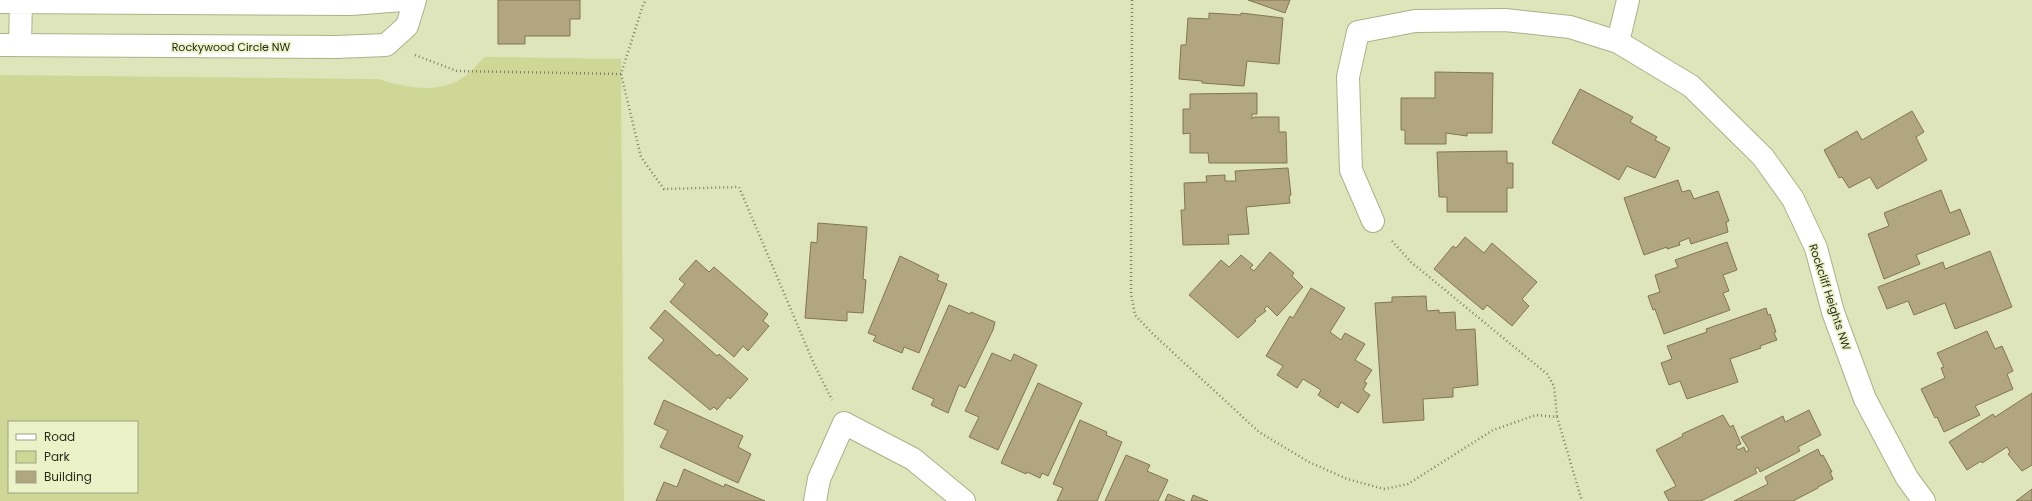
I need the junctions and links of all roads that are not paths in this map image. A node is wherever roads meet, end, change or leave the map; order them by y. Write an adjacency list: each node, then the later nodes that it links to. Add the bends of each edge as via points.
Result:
1 (403, 0): 4 (street, Rockywood Circle NW, via 351,4)
2 (415, 0): 6 (street, Rockywood Circle NW, via 407,26 386,45 336,48)
3 (1628, 0): 5 (street)
4 (14, 2): 6 (street, Rockywood Circle NW)
5 (1618, 42): 7 (street, Rockcliff Heights NW, via 1570,27 1505,20 1414,22 1358,32 1348,77 1351,170); 10 (street, Rockcliff Heights NW, via 1691,86 1763,157 1793,199 1816,248 1833,312 1865,399 1907,478)
6 (10, 45)
7 (1373, 221)
8 (815, 501): 9 (street, via 819,479 844,423 913,459)
9 (964, 501)
10 (1924, 501)

